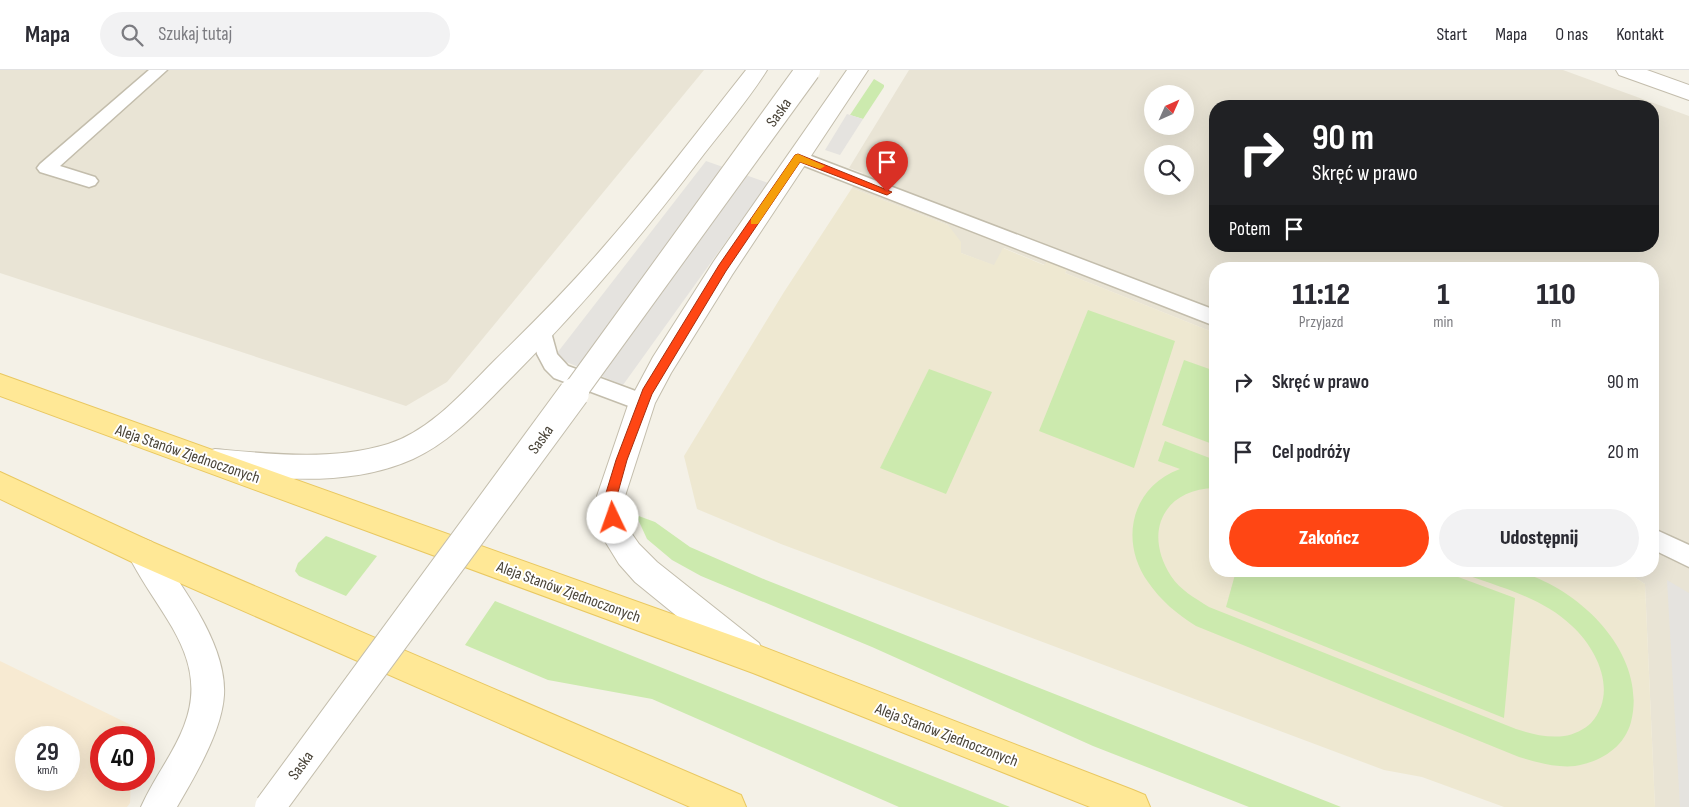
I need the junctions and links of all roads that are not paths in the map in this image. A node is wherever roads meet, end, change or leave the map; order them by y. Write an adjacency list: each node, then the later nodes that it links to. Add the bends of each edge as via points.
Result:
1 (159, 70): 8 (lane, via 46,168)
2 (757, 70): 10 (street, via 630,232)
3 (808, 70): 20 (street, Saska, bridge)
4 (858, 70): 7 (street)
5 (1626, 70): 6 (street)
6 (1689, 92)
7 (798, 157): 9 (lane); 12 (street, via 723,268)
8 (89, 181)
9 (1209, 316)
10 (542, 331): 12 (lane, via 547,356 562,372); 13 (street, via 473,399 414,444 389,456 300,468)
11 (0, 385): 13 (main road, Aleja Stanów Zjednoczonych)
12 (642, 402): 18 (street, via 611,496 618,538 646,572)
13 (214, 461): 18 (main road, Aleja Stanów Zjednoczonych)
14 (0, 485): 16 (main road)
15 (1659, 541): 17 (lane)
16 (142, 552): 19 (street, via 191,632 206,672 208,696 186,760); 21 (main road)
17 (1689, 556)
18 (753, 658): 22 (main road, Aleja Stanów Zjednoczonych)
19 (158, 807)
20 (270, 807)
21 (730, 807)
22 (1133, 807)

